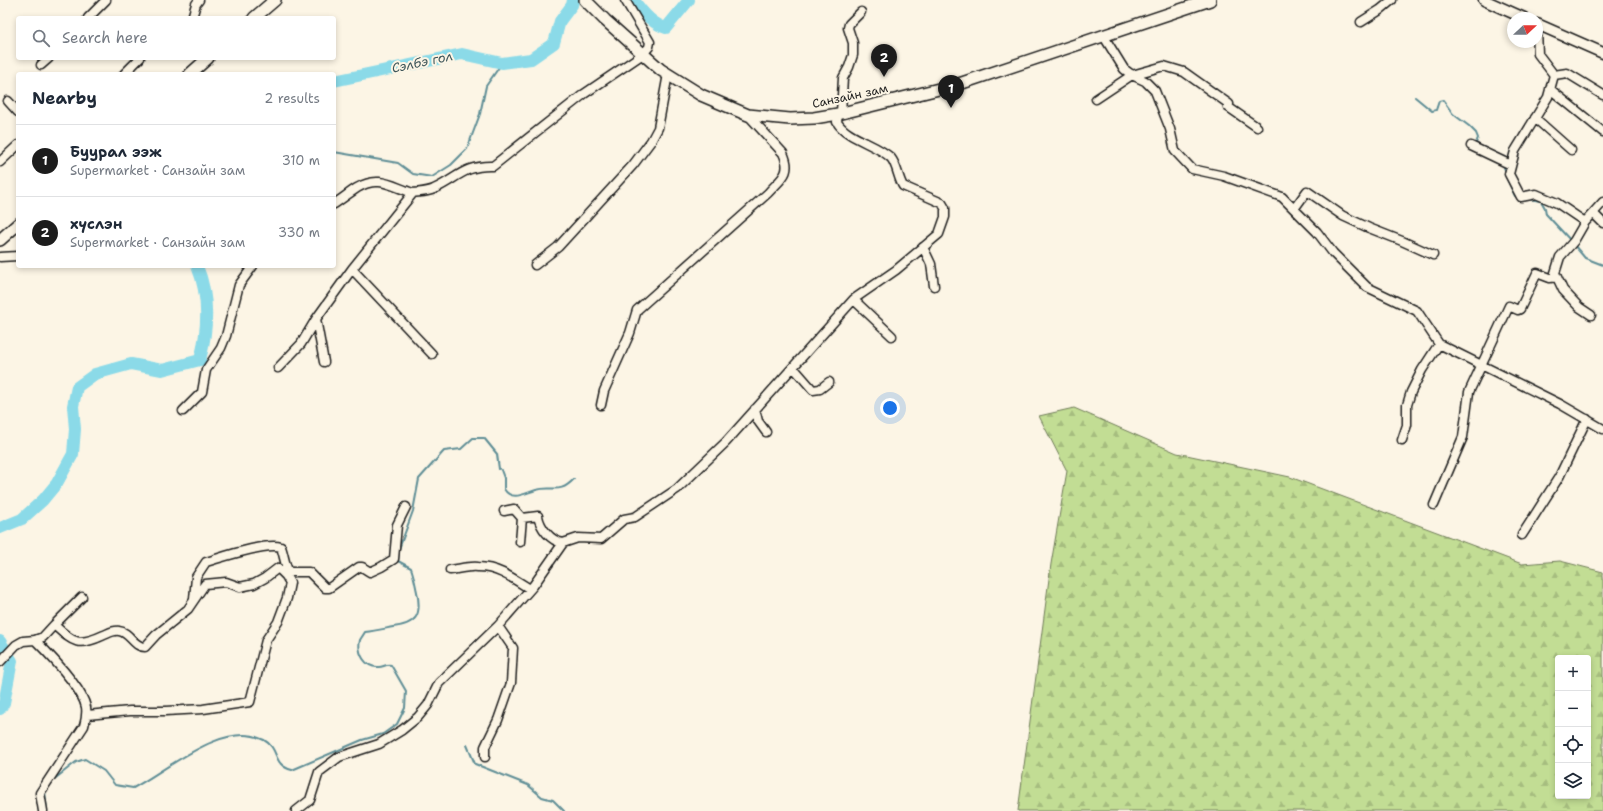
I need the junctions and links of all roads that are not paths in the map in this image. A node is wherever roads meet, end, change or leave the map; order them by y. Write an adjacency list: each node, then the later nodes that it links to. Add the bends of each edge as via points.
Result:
1 (106, 0): 11 (street)
2 (199, 0): 12 (street)
3 (275, 0): 13 (main road)
4 (586, 0): 19 (main road, Санзайн зам)
5 (625, 0): 19 (street, via 650,42)
6 (1210, 0): 16 (main road, Санзайн зам)
7 (1392, 0): 14 (street)
8 (1484, 0): 10 (street)
9 (861, 12): 35 (street, via 848,28 853,43 853,55 843,78)
10 (1511, 12)
11 (90, 16)
12 (193, 16)
13 (256, 16)
14 (1362, 22)
15 (1543, 27): 18 (street)
16 (1103, 35): 27 (street, via 1124,69); 35 (main road, Санзайн зам, via 960,84)
17 (1538, 48): 28 (street, via 1538,54)
18 (1603, 53)
19 (643, 54): 26 (main road, Санзайн зам); 44 (street, via 584,94 492,166 479,166 464,171 433,189)
20 (47, 60): 23 (street)
21 (138, 60): 24 (street)
22 (206, 60): 25 (main road)
23 (41, 65)
24 (126, 72)
25 (192, 72)
26 (668, 74): 34 (main road, Санзайн зам, via 701,95); 57 (street, via 658,128 651,141 633,165 558,247)
27 (1132, 75): 31 (street); 37 (street, via 1164,66 1184,72 1230,104 1228,107); 47 (street, via 1145,81 1155,91 1170,129 1175,151 1192,168 1224,176 1282,197)
28 (1554, 75): 29 (street); 30 (street, via 1567,73)
29 (1550, 89): 36 (street); 38 (street)
30 (1603, 95)
31 (1096, 99)
32 (8, 100): 33 (street)
33 (16, 110)
34 (748, 114): 35 (main road, Санзайн зам, via 790,119); 73 (street, via 783,153 786,160 785,175 637,310 627,340 604,391)
35 (840, 114): 53 (street, via 837,122 843,130 892,160 899,180 904,186 942,203 945,217 939,234)
36 (1535, 118): 41 (street); 43 (street, via 1515,151)
37 (1256, 127)
38 (1603, 132)
39 (1471, 146): 43 (street)
40 (16, 147): 42 (street)
41 (1571, 150)
42 (0, 162)
43 (1511, 165): 49 (street, via 1509,174 1521,197 1536,194 1557,203)
44 (413, 193): 46 (street, via 383,182 370,181); 59 (street)
45 (1603, 202): 48 (street)
46 (336, 203)
47 (1294, 209): 54 (street, via 1307,191 1343,216); 66 (street, via 1367,287 1417,311)
48 (1593, 213): 49 (street); 50 (street)
49 (1585, 222): 60 (street, via 1574,241 1560,257 1555,273)
50 (1603, 222)
51 (16, 226): 52 (main road)
52 (0, 240)
53 (923, 247): 61 (street, via 931,264); 62 (street)
54 (1433, 255)
55 (16, 256): 56 (street)
56 (0, 257)
57 (535, 265)
58 (252, 268): 75 (street, via 239,286 226,336 206,370 202,392)
59 (352, 269): 64 (street); 67 (street)
60 (1557, 277): 63 (street, via 1563,290); 69 (street, via 1550,278 1537,273 1520,309 1509,306)
61 (934, 286)
62 (854, 300): 65 (street); 70 (street)
63 (1590, 315)
64 (316, 319): 68 (street); 71 (street, via 301,344)
65 (892, 336)
66 (1440, 344): 69 (street); 79 (street, via 1411,392 1407,405 1407,425)
67 (432, 354)
68 (324, 362)
69 (1481, 365): 76 (street); 80 (street, via 1469,392 1463,437)
70 (793, 367): 72 (street, via 813,390 820,389); 74 (street)
71 (278, 368)
72 (829, 382)
73 (601, 405)
74 (755, 409): 78 (street, via 758,421); 86 (street, via 726,442 677,489 635,517 624,520 601,539 578,538)
75 (183, 411)
76 (1587, 420): 77 (street); 84 (street, via 1559,477)
77 (1603, 429)
78 (766, 432)
79 (1402, 440)
80 (1434, 505)
81 (406, 507): 90 (street, via 398,525 394,559 370,572 359,567 329,588 325,588 309,572 289,572 281,547 264,546 206,562 196,577)
82 (504, 511): 83 (street, via 514,510)
83 (522, 518): 85 (street); 86 (street, via 538,516 540,525 557,542)
84 (1522, 535)
85 (520, 542)
86 (563, 543): 88 (street)
87 (450, 570): 88 (street, via 486,567 499,571)
88 (530, 589): 92 (street)
89 (82, 597): 91 (street)
90 (194, 600): 91 (street, via 188,609 145,647 135,644 118,630 96,639 74,641); 95 (street, via 205,584 226,582 240,587 254,584 278,568 290,583 278,622 266,640 250,702 204,709)
91 (54, 625): 93 (street, via 43,637)
92 (498, 626): 96 (street, via 512,648 511,683 485,747); 98 (street, via 439,683 428,705 418,717 379,744 339,756 319,772 310,800)
93 (35, 640): 94 (street, via 23,641 16,645); 95 (street, via 73,684)
94 (0, 662)
95 (87, 715): 97 (street, via 84,726 40,793)
96 (485, 757)
97 (42, 811)
98 (296, 811)

